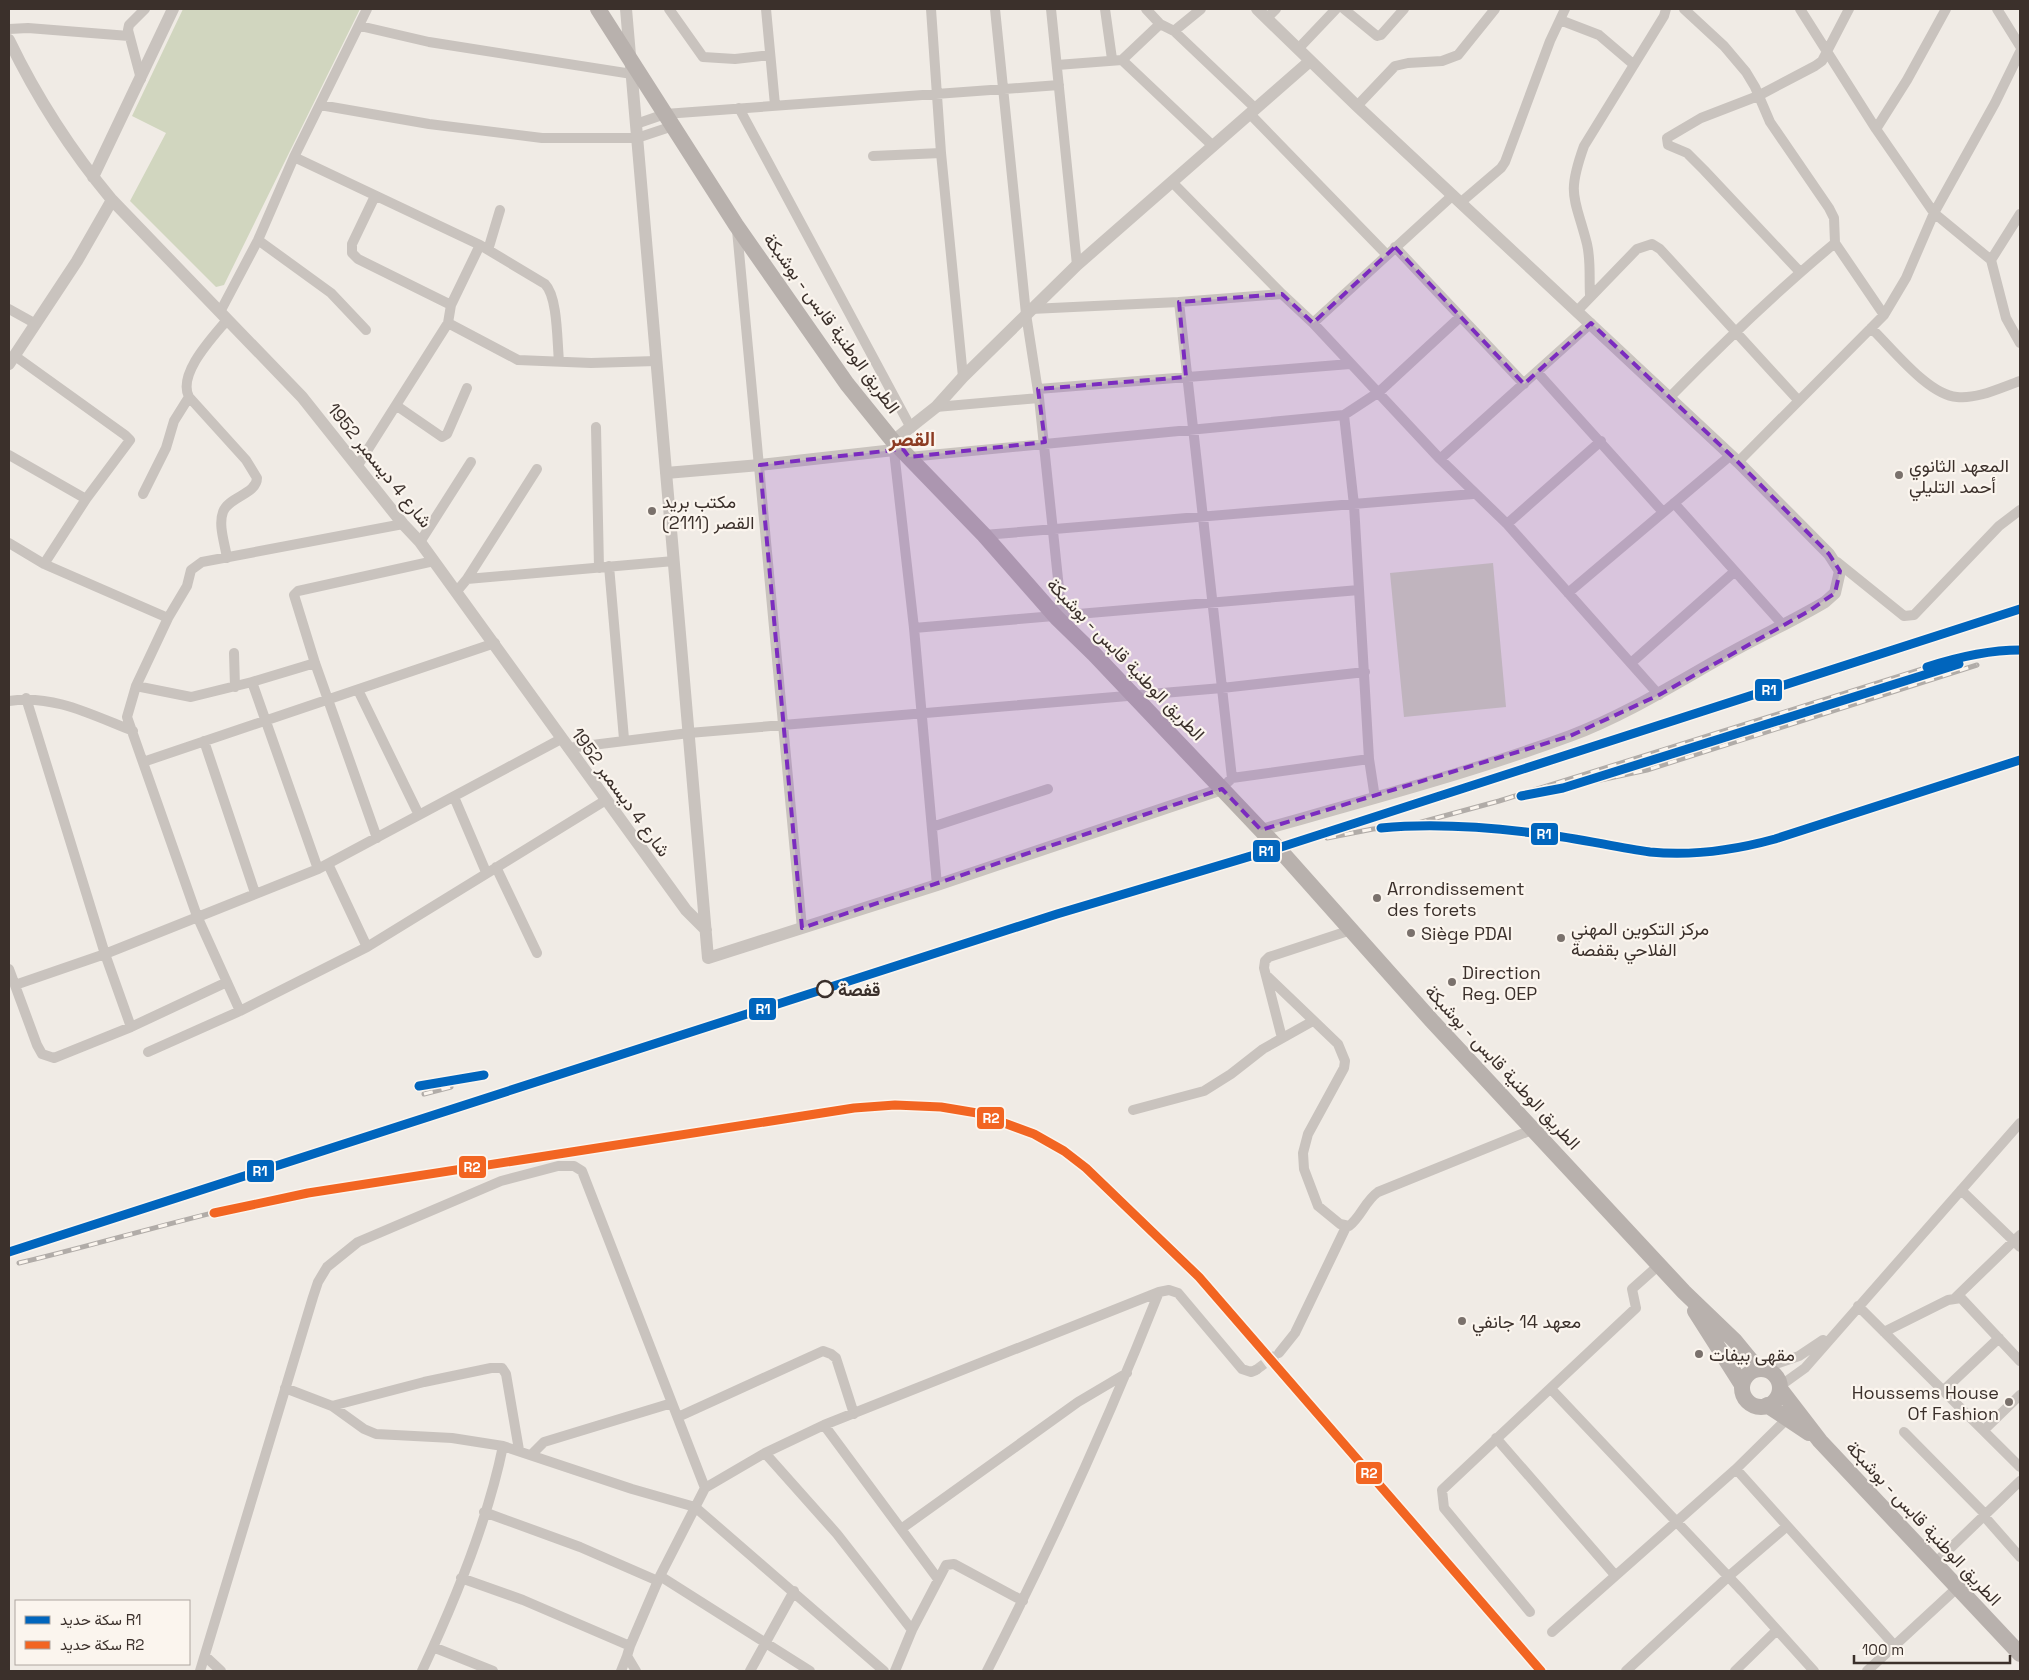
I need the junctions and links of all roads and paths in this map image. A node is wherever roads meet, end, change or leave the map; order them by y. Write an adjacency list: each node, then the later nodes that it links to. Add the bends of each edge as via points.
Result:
1 (145, 9): 33 (street, via 129,25)
2 (174, 9): 46 (street)
3 (367, 9): 30 (street)
4 (598, 9): 39 (main road, الطريق الوطنية قابس - بوشبكة)
5 (626, 9): 39 (street)
6 (669, 9): 38 (street, via 703,57 735,59)
7 (766, 9): 38 (street)
8 (931, 9): 49 (street)
9 (995, 9): 48 (street)
10 (1051, 9): 44 (street)
11 (1105, 9): 41 (street)
12 (1146, 9): 29 (street)
13 (1201, 9): 32 (street)
14 (1257, 9): 27 (street)
15 (1276, 9): 27 (street)
16 (1336, 9): 36 (street)
17 (1344, 9): 18 (street, via 1376,36 1381,35)
18 (1404, 9)
19 (1495, 9): 53 (street, via 1458,55 1395,66)
20 (1565, 9): 28 (street)
21 (1666, 9): 43 (street)
22 (1684, 9): 50 (street, via 1724,46 1756,86)
23 (1800, 9): 37 (street)
24 (1849, 9): 37 (street)
25 (1946, 9): 58 (street)
26 (1997, 9): 35 (street)
27 (1267, 18): 36 (street)
28 (1560, 20): 43 (street, via 1599,35); 67 (street, via 1505,162)
29 (1160, 24): 32 (street); 41 (street)
30 (360, 26): 45 (street, via 448,45); 51 (street)
31 (9, 29): 33 (street)
32 (1174, 31): 55 (street)
33 (129, 36): 46 (street)
34 (9, 40): 64 (street, شارع 4 ديسمبر 1952, via 61,132)
35 (2020, 46)
36 (1298, 49): 42 (street)
37 (1828, 51): 50 (street, via 1815,66); 58 (street)
38 (770, 55): 52 (street)
39 (630, 56): 45 (street); 56 (main road, الطريق الوطنية قابس - بوشبكة)
40 (2019, 58): 70 (street)
41 (1117, 60): 44 (street); 60 (street)
42 (1310, 61): 53 (street); 55 (street)
43 (1633, 64): 81 (street, via 1584,146 1572,187 1587,245)
44 (1057, 65): 47 (street)
45 (632, 74): 57 (street)
46 (141, 79): 64 (street)
47 (1059, 85): 48 (street); 78 (street)
48 (1002, 90): 49 (street); 86 (street)
49 (936, 95): 52 (street); 61 (street)
50 (1758, 96): 74 (street, via 1770,122 1829,208 1834,218); 79 (street, via 1701,118 1667,138 1667,143 1687,153)
51 (320, 105): 59 (street, via 429,124 542,138); 63 (street)
52 (775, 105): 54 (street)
53 (1357, 106): 67 (street)
54 (739, 108): 56 (street); 117 (street)
55 (1252, 111): 60 (street); 76 (street)
56 (669, 120): 57 (street); 59 (street); 72 (main road, الطريق الوطنية قابس - بوشبكة)
57 (636, 124): 59 (street)
58 (1876, 130): 70 (street)
59 (637, 138): 100 (street)
60 (1213, 146): 65 (street)
61 (941, 153): 62 (street); 104 (street)
62 (873, 156)
63 (294, 157): 66 (street); 73 (street)
64 (93, 177): 68 (street, شارع 4 ديسمبر 1952)
65 (1172, 182): 78 (street); 80 (street)
66 (375, 196): 75 (street); 83 (street, via 352,244 352,253)
67 (1456, 199): 76 (street); 85 (street)
68 (112, 200): 88 (street, شارع 4 ديسمبر 1952); 93 (street)
69 (500, 210): 75 (street)
70 (1934, 213): 77 (street); 87 (street, via 1906,278)
71 (2020, 214): 77 (street)
72 (736, 224): 121 (main road, الطريق الوطنية قابس - بوشبكة, via 847,384); 127 (street)
73 (258, 240): 88 (street); 95 (street, via 331,293)
74 (1835, 242): 79 (street); 87 (street)
75 (484, 247): 83 (street); 99 (street, via 550,288)
76 (1391, 251): 89 (street); 91 (street)
77 (1990, 260): 97 (street, via 2006,318)
78 (1078, 265): 86 (street)
79 (1800, 272): 96 (street)
80 (1282, 294): 82 (street); 91 (street)
81 (1590, 295): 85 (street); 96 (street, via 1637,249 1652,244)
82 (1179, 302): 86 (street); 103 (street)
83 (451, 305): 90 (street)
84 (9, 309): 93 (street)
85 (1578, 310): 92 (street)
86 (1029, 312): 104 (street); 109 (street)
87 (1884, 315): 94 (street)
88 (224, 316): 110 (street, via 190,370 186,388); 126 (street, شارع 4 ديسمبر 1952, via 302,397)
89 (1459, 318): 106 (street); 108 (street)
90 (448, 323): 99 (street, via 518,360); 113 (street)
91 (1313, 323): 101 (street)
92 (1591, 323): 102 (street); 111 (street)
93 (36, 324): 98 (street)
94 (1871, 328): 105 (street, via 1930,386 1944,395 1977,396); 112 (street)
95 (366, 330)
96 (1736, 332): 111 (street); 112 (street)
97 (2020, 343)
98 (12, 360): 132 (street, via 129,439)
99 (559, 361): 100 (street)
100 (656, 361): 129 (street)
101 (1350, 364): 103 (street); 108 (street)
102 (1537, 372): 106 (street); 119 (street)
103 (1186, 376): 109 (street); 118 (street)
104 (963, 377): 114 (street)
105 (2020, 381)
106 (1524, 384): 124 (street)
107 (467, 388): 113 (street, via 447,434 442,437)
108 (1379, 392): 115 (street); 124 (street)
109 (1039, 393): 114 (street); 120 (street)
110 (189, 398): 130 (street, via 174,421 166,448); 144 (street, via 246,460 257,478 254,487 225,506 221,522)
111 (1670, 398): 123 (street)
112 (1798, 400): 123 (street)
113 (397, 406): 126 (street)
114 (936, 407): 117 (street)
115 (1344, 415): 118 (street); 134 (street)
116 (596, 426): 149 (street)
117 (911, 428): 121 (street)
118 (1193, 430): 120 (street); 137 (street)
119 (1601, 441): 136 (street); 139 (street)
120 (1045, 442): 121 (street); 140 (street)
121 (900, 449): 127 (street); 141 (main road, الطريق الوطنية قابس - بوشبكة); 159 (street)
122 (9, 455): 132 (street)
123 (1735, 458): 133 (street); 147 (street)
124 (1440, 460): 131 (street)
125 (471, 462): 142 (street)
126 (358, 465): 138 (street, شارع 4 ديسمبر 1952)
127 (760, 465): 129 (street); 177 (street)
128 (537, 469): 151 (street)
129 (666, 473): 146 (street)
130 (143, 494)
131 (1473, 494): 134 (street); 139 (street)
132 (86, 499): 148 (street)
133 (1674, 503): 136 (street); 150 (street)
134 (1354, 505): 137 (street); 152 (street)
135 (2020, 510): 147 (street, via 1999,526 1914,615 1904,616)
136 (1663, 512): 154 (street)
137 (1204, 517): 140 (street); 155 (street)
138 (403, 524): 142 (street, شارع 4 ديسمبر 1952); 144 (street)
139 (1507, 524): 154 (street)
140 (1052, 529): 141 (street); 156 (street)
141 (984, 535): 156 (main road, الطريق الوطنية قابس - بوشبكة)
142 (420, 542): 145 (street, شارع 4 ديسمبر 1952)
143 (9, 543): 148 (street)
144 (227, 558): 157 (street, via 202,562 193,568 187,586)
145 (434, 561): 153 (street, شارع 4 ديسمبر 1952); 162 (street, via 296,592 294,600)
146 (674, 561): 149 (street); 179 (street)
147 (1836, 562): 158 (street, via 1840,577 1834,593 1825,602)
148 (44, 564): 157 (street)
149 (604, 567): 151 (street); 180 (street)
150 (1734, 572): 158 (street); 163 (street)
151 (467, 579): 153 (street)
152 (1359, 590): 155 (street); 164 (street)
153 (457, 591): 160 (street, شارع 4 ديسمبر 1952)
154 (1568, 593): 163 (street)
155 (1213, 604): 156 (street); 168 (street)
156 (1059, 617): 159 (street); 171 (main road, الطريق الوطنية قابس - بوشبكة)
157 (168, 618): 166 (street)
158 (1783, 625): 170 (street)
159 (914, 628): 175 (street)
160 (495, 644): 169 (street); 182 (street, شارع 4 ديسمبر 1952)
161 (234, 653): 167 (street)
162 (315, 663): 165 (street); 173 (street)
163 (1632, 663): 170 (street)
164 (1365, 672): 168 (street); 183 (street)
165 (252, 682): 167 (street); 176 (street)
166 (136, 686): 167 (street, via 191,697); 178 (street, via 127,714)
167 (235, 687)
168 (1222, 688): 171 (street); 185 (street)
169 (358, 690): 173 (street); 190 (street)
170 (1659, 695): 188 (street, via 1570,736)
171 (1133, 696): 175 (street); 185 (main road, الطريق الوطنية قابس - بوشبكة)
172 (26, 698): 174 (street); 178 (street, via 50,700); 204 (street)
173 (328, 700): 176 (street); 193 (street)
174 (9, 701)
175 (922, 712): 177 (street); 191 (street)
176 (265, 720): 181 (street); 194 (street)
177 (783, 725): 179 (street); 199 (street)
178 (132, 731): 184 (street)
179 (689, 733): 180 (street); 200 (street)
180 (624, 739): 182 (street)
181 (204, 741): 184 (street); 197 (street)
182 (564, 743): 187 (street); 189 (street, شارع 4 ديسمبر 1952)
183 (1369, 759): 185 (street); 188 (street)
184 (143, 762): 198 (street)
185 (1227, 783): 192 (main road, الطريق الوطنية قابس - بوشبكة); 196 (street)
186 (1048, 789): 191 (street)
187 (454, 797): 190 (street); 195 (street)
188 (1375, 798): 192 (street)
189 (606, 800): 195 (street); 200 (street, شارع 4 ديسمبر 1952, via 686,910)
190 (419, 815): 193 (street)
191 (932, 827): 196 (street)
192 (1261, 830): 201 (main road, الطريق الوطنية قابس - بوشبكة)
193 (377, 838): 194 (street)
194 (323, 866): 197 (street); 202 (street)
195 (491, 870): 202 (street); 203 (street)
196 (937, 884): 199 (street)
197 (255, 893): 198 (street)
198 (197, 916): 204 (street); 207 (street)
199 (802, 928): 200 (street, via 708,958)
200 (706, 930)
201 (1351, 930): 206 (street, via 1269,956 1265,961); 216 (main road, الطريق الوطنية قابس - بوشبكة)
202 (368, 947): 209 (street)
203 (537, 953)
204 (105, 954): 208 (street); 211 (street)
205 (9, 969): 208 (street)
206 (1266, 975): 210 (street); 212 (street)
207 (227, 982): 209 (street); 211 (street)
208 (15, 986): 211 (street, via 37,1045 48,1058 59,1057)
209 (240, 1010): 213 (street)
210 (1313, 1021): 212 (street); 218 (street, via 1338,1044 1345,1061 1308,1134 1303,1153 1304,1170 1318,1206)
211 (131, 1027)
212 (1282, 1038): 214 (street, via 1204,1090)
213 (148, 1052)
214 (1133, 1110)
215 (2020, 1124): 217 (street)
216 (1534, 1129): 218 (street, via 1378,1192 1370,1198 1354,1223); 220 (main road, الطريق الوطنية قابس - بوشبكة)
217 (1961, 1190): 219 (street); 224 (street)
218 (1346, 1227): 228 (street, via 1295,1333)
219 (2018, 1241): 223 (street)
220 (1659, 1264): 222 (main road, الطريق الوطنية قابس - بوشبكة); 236 (street, via 1632,1290 1636,1308)
221 (1159, 1292): 231 (street, via 1169,1290 1178,1293 1242,1369); 232 (street); 242 (street)
222 (1684, 1292): 230 (main road, الطريق الوطنية قابس - بوشبكة); 233 (main road, الطريق الوطنية قابس - بوشبكة)
223 (1955, 1298): 225 (street); 227 (street, via 1966,1302)
224 (1858, 1306): 225 (street); 226 (street)
225 (1884, 1332): 237 (street)
226 (1832, 1334): 230 (street, via 1799,1356); 234 (street, via 1805,1368)
227 (1999, 1338): 229 (street); 237 (street)
228 (1279, 1353)
229 (2020, 1361)
230 (1759, 1369): 233 (main road, via 1747,1374); 234 (main road, via 1773,1374)
231 (1256, 1370)
232 (1127, 1373): 263 (street, via 1078,1402); 273 (street)
233 (1742, 1385): 241 (main road, via 1747,1401 1756,1406)
234 (1780, 1387): 241 (main road, via 1778,1396); 249 (main road, الطريق الوطنية قابس - بوشبكة)
235 (285, 1388): 239 (street, via 318,1282 326,1268 341,1254 358,1242 501,1181 569,1165 579,1168 584,1176); 240 (street); 283 (street)
236 (1551, 1388): 248 (street); 261 (street)
237 (1944, 1390): 246 (street)
238 (2020, 1395): 246 (street)
239 (672, 1403): 243 (street); 253 (street, via 544,1442)
240 (332, 1406): 250 (street, via 376,1434 452,1438); 251 (street, via 424,1382 502,1368 506,1374)
241 (1767, 1406): 244 (main road, الطريق الوطنية قابس - بوشبكة)
242 (854, 1414): 243 (street, via 836,1358 823,1351); 245 (street)
243 (678, 1416): 257 (street)
244 (1787, 1419): 249 (main road, الطريق الوطنية قابس - بوشبكة); 255 (street)
245 (824, 1425): 252 (street); 263 (street)
246 (1984, 1430): 254 (street)
247 (1904, 1432): 260 (street)
248 (1496, 1438): 266 (street); 274 (street, via 1442,1490 1444,1508)
249 (1820, 1441): 265 (main road, الطريق الوطنية قابس - بوشبكة)
250 (503, 1446): 251 (street); 259 (street)
251 (519, 1450): 253 (street)
252 (765, 1453): 257 (street); 275 (street, via 837,1534)
253 (531, 1455): 258 (street)
254 (2020, 1467)
255 (1736, 1469): 261 (street); 262 (street)
256 (2020, 1481): 260 (street)
257 (705, 1488): 258 (street)
258 (695, 1507): 269 (street); 272 (street)
259 (484, 1512): 268 (street); 269 (street)
260 (1985, 1515): 264 (street); 265 (street)
261 (1676, 1521): 266 (street); 267 (street)
262 (1786, 1527): 267 (street); 279 (street)
263 (901, 1530): 270 (street)
264 (2020, 1557)
265 (1935, 1563): 271 (main road, الطريق الوطنية قابس - بوشبكة)
266 (1615, 1575): 277 (street)
267 (1729, 1576): 276 (street); 295 (street)
268 (461, 1578): 280 (street); 281 (street, via 524,1600)
269 (659, 1578): 278 (street); 281 (street)
270 (938, 1579): 273 (street, via 944,1566 953,1564); 275 (street)
271 (1958, 1587): 279 (street); 282 (main road, الطريق الوطنية قابس - بوشبكة)
272 (794, 1591): 278 (street); 292 (street)
273 (1023, 1601): 294 (street)
274 (1530, 1612)
275 (912, 1630): 293 (street)
276 (1777, 1630): 296 (street); 297 (street)
277 (1552, 1632)
278 (766, 1643): 290 (street); 291 (street)
279 (1894, 1646): 298 (street)
280 (433, 1647): 286 (street); 287 (street)
281 (628, 1651): 288 (street); 289 (street)
282 (2020, 1654)
283 (205, 1656): 284 (street); 285 (street)
284 (200, 1671)
285 (221, 1671)
286 (422, 1671)
287 (493, 1671)
288 (621, 1671)
289 (636, 1671)
290 (750, 1671)
291 (810, 1671)
292 (884, 1671)
293 (895, 1671)
294 (986, 1671)
295 (1626, 1671)
296 (1735, 1671)
297 (1814, 1671)
298 (1867, 1671)

